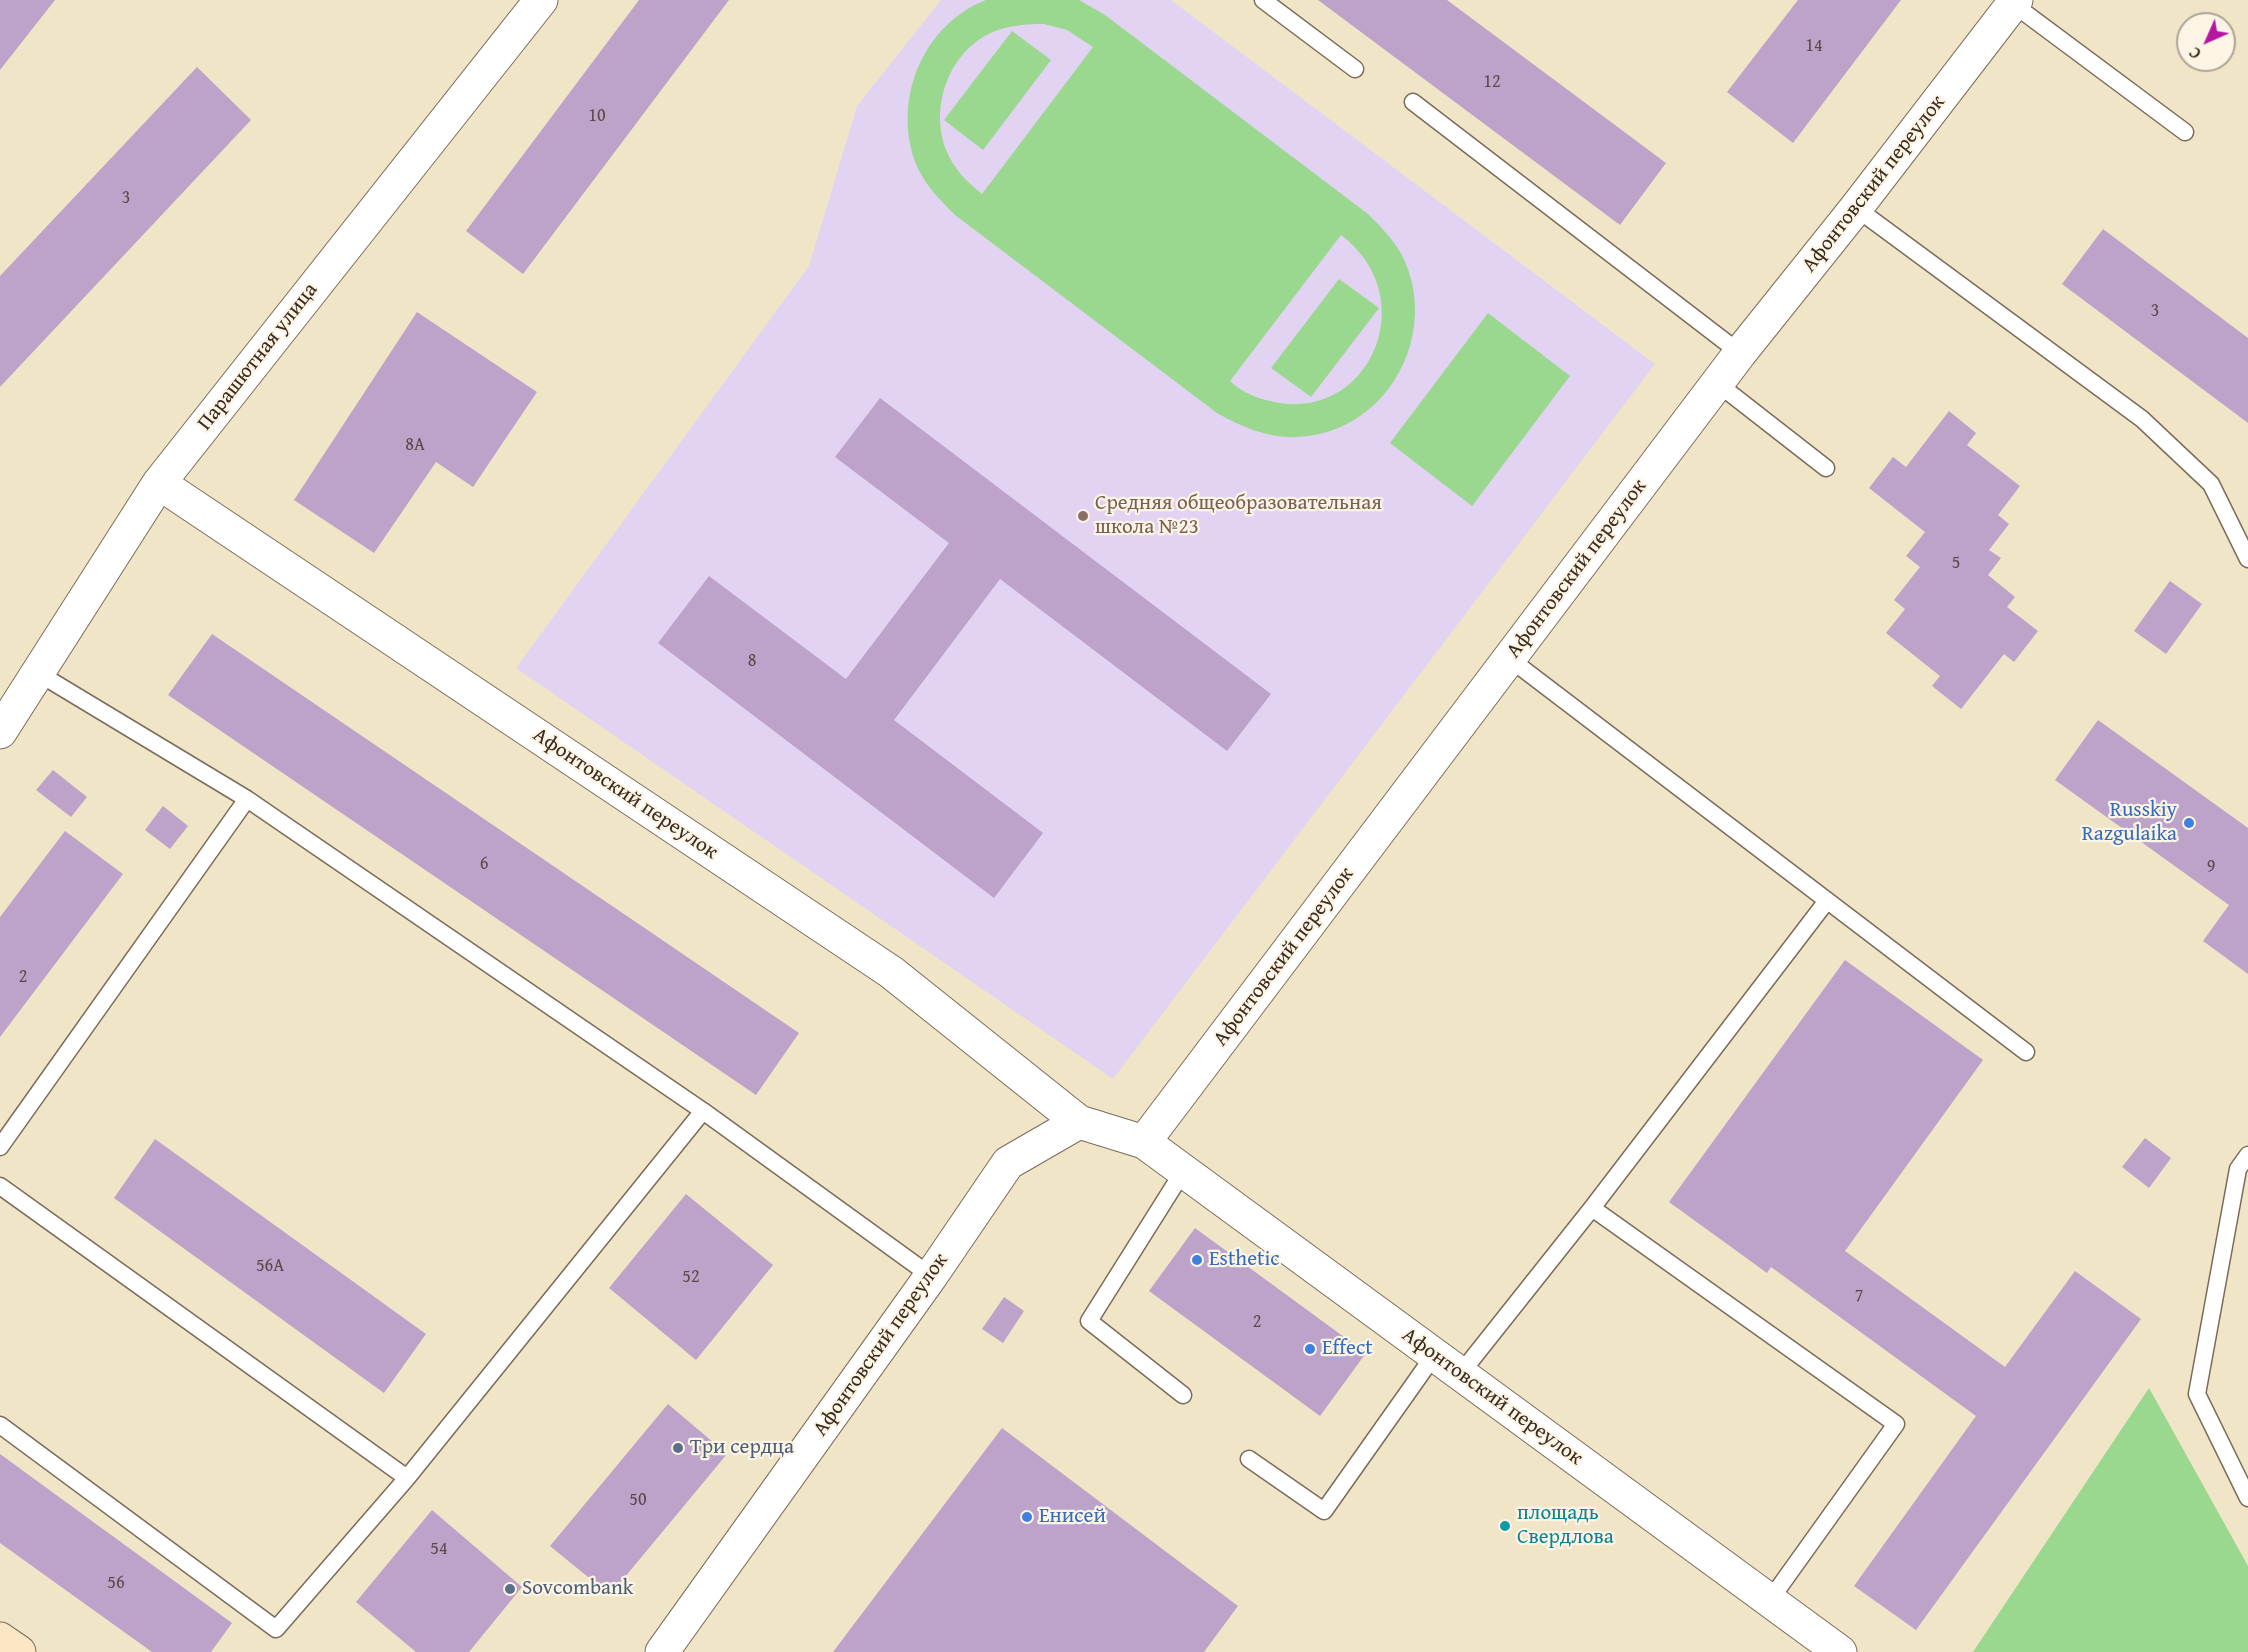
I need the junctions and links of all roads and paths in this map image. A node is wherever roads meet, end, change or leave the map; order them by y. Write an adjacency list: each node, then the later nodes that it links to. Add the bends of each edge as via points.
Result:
1 (541, 0): 11 (street, Парашютная улица)
2 (1263, 0): 4 (lane)
3 (2014, 2): 6 (lane); 7 (street, Афонтовский переулок)
4 (1355, 69)
5 (1413, 102): 8 (lane)
6 (2185, 132)
7 (1856, 208): 8 (street, Афонтовский переулок); 12 (lane, via 2142,419 2211,484)
8 (1740, 353): 9 (street, Афонтовский переулок)
9 (1717, 383): 10 (lane); 13 (street, Афонтовский переулок)
10 (1826, 468)
11 (159, 483): 14 (street, Парашютная улица); 20 (street, Афонтовский переулок, via 891,972)
12 (2248, 559)
13 (1510, 659): 17 (lane); 21 (street, Афонтовский переулок)
14 (38, 674): 15 (street, Парашютная улица); 16 (lane)
15 (0, 732)
16 (247, 799): 19 (lane); 22 (lane)
17 (1826, 902): 18 (lane); 26 (lane)
18 (2026, 1052)
19 (703, 1111): 27 (lane); 33 (lane)
20 (1079, 1122): 21 (street, Афонтовский переулок); 27 (street, Афонтовский переулок, via 1008,1163)
21 (1144, 1142): 24 (street, Афонтовский переулок)
22 (0, 1147)
23 (2248, 1155): 34 (lane, via 2238,1169 2197,1394)
24 (1184, 1170): 28 (street, Афонтовский переулок); 30 (lane, via 1089,1321)
25 (0, 1186): 33 (lane)
26 (1592, 1208): 29 (lane); 35 (lane, via 1896,1424)
27 (931, 1276): 37 (street, Афонтовский переулок)
28 (1435, 1354): 29 (street, Афонтовский переулок); 32 (lane, via 1324,1511)
29 (1461, 1373): 35 (street, Афонтовский переулок)
30 (1183, 1395)
31 (0, 1425): 33 (lane, via 276,1629)
32 (1249, 1459)
33 (407, 1478)
34 (2248, 1498)
35 (1770, 1600): 39 (street, Афонтовский переулок)
36 (0, 1639): 38 (main road)
37 (664, 1651)
38 (19, 1652)
39 (1840, 1652)

